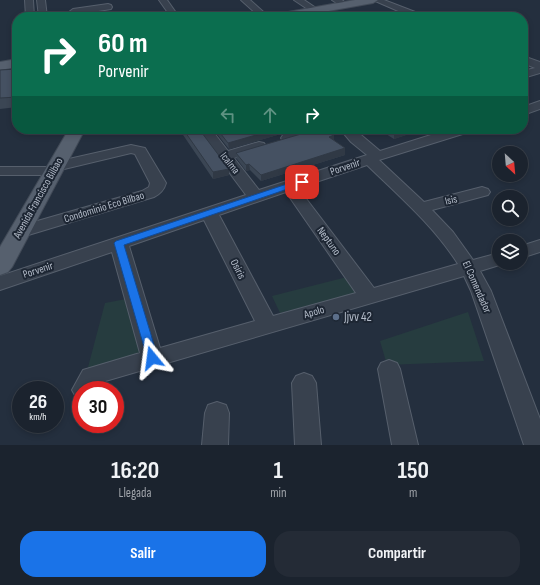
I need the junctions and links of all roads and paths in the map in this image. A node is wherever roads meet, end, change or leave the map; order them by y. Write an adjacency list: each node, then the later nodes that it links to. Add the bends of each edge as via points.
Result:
1 (163, 0): 14 (street)
2 (245, 0): 15 (street)
3 (298, 0): 10 (street)
4 (373, 0): 8 (main road)
5 (377, 0): 17 (street)
6 (41, 1): 7 (street); 12 (street)
7 (29, 2): 11 (street)
8 (340, 2): 10 (main road)
9 (107, 4): 13 (street)
10 (314, 10): 16 (main road)
11 (30, 12)
12 (42, 12)
13 (73, 12)
14 (171, 12)
15 (259, 12)
16 (303, 12)
17 (407, 12)
18 (528, 61): 21 (street)
19 (12, 64): 20 (main road)
20 (0, 66)
21 (540, 66)
22 (540, 70): 23 (street)
23 (528, 74)
24 (540, 105): 25 (street)
25 (528, 109)
26 (74, 134): 33 (main road, Avenida Francisco Bilbao)
27 (208, 134): 31 (street, Icalma)
28 (294, 134): 31 (street)
29 (352, 134): 32 (street, El Comendador)
30 (448, 134): 32 (street, Porvenir)
31 (225, 156): 37 (street, Icalma)
32 (373, 157): 35 (street, Porvenir); 38 (street, El Comendador)
33 (55, 168): 34 (street); 40 (main road, Avenida Francisco Bilbao); 40 (street, Condominio Eco Bilbao, via 136,149 140,151 155,176 158,187 148,194)
34 (0, 171)
35 (289, 186): 37 (street, Porvenir); 48 (street, Neptuno)
36 (482, 192): 38 (street, Isis)
37 (256, 197): 39 (street, Porvenir)
38 (420, 208): 46 (street, El Comendador, via 451,240)
39 (209, 213): 41 (street, Porvenir); 49 (street, Osiris)
40 (19, 232): 45 (main road, Avenida Francisco Bilbao)
41 (119, 243): 47 (street, Porvenir); 50 (street)
42 (540, 246): 43 (street)
43 (528, 250)
44 (492, 261): 46 (street, Apolo)
45 (0, 267)
46 (470, 268): 48 (street, Apolo); 58 (street, El Comendador, via 481,291)
47 (0, 283)
48 (370, 296): 49 (street, Apolo)
49 (267, 325): 50 (street, Apolo)
50 (152, 358): 52 (street, Apolo, via 95,375)
51 (389, 369): 57 (street)
52 (89, 381)
53 (304, 383): 56 (street)
54 (217, 413): 55 (street)
55 (215, 445)
56 (308, 445)
57 (405, 445)
58 (537, 445)

